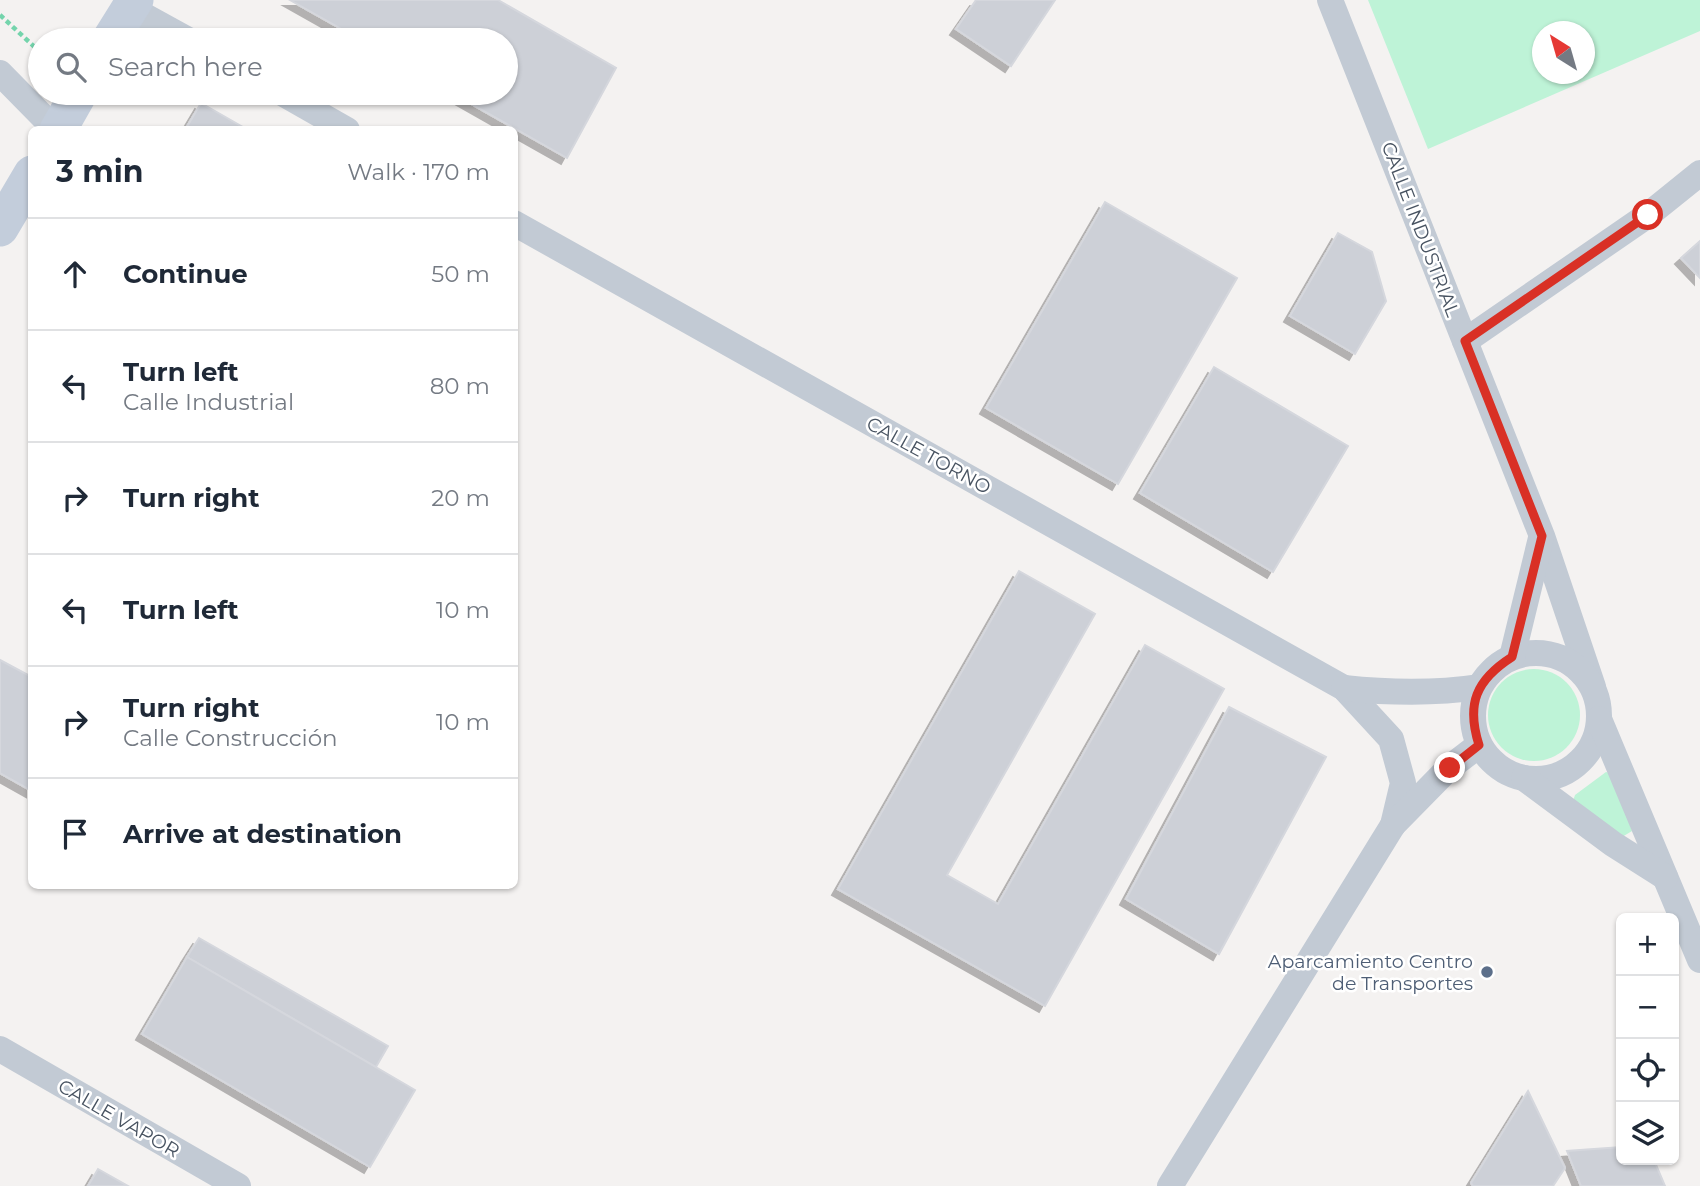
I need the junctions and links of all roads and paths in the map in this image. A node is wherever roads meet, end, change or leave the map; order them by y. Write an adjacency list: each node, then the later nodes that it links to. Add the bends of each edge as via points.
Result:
1 (1330, 0): 19 (street, CALLE INDUSTRIAL)
2 (132, 4): 4 (street); 5 (street)
3 (0, 15): 6 (path)
4 (117, 28)
5 (169, 28)
6 (28, 41)
7 (0, 73): 8 (street)
8 (28, 101)
9 (32, 105): 12 (street)
10 (72, 105): 13 (street)
11 (303, 105): 14 (street)
12 (53, 126)
13 (59, 126)
14 (340, 126)
15 (1700, 173): 19 (street, via 1648,215)
16 (28, 181): 18 (street)
17 (518, 225): 24 (street, CALLE TORNO)
18 (0, 228)
19 (1465, 341): 20 (street, CALLE INDUSTRIAL)
20 (1542, 536): 21 (street); 23 (street, CALLE INDUSTRIAL)
21 (1512, 657): 22 (street, via 1493,669); 23 (street, via 1549,654 1567,660)
22 (1479, 687): 24 (street, CALLE TORNO, via 1403,694); 26 (street, via 1473,706)
23 (1593, 687): 25 (street)
24 (1344, 688): 28 (street, CALLE TORNO, via 1391,739 1403,783)
25 (1600, 719): 27 (street, via 1595,740 1575,765 1546,779); 29 (street)
26 (1479, 745): 27 (street, via 1490,761); 28 (street)
27 (1524, 778): 29 (street)
28 (1393, 825): 33 (street)
29 (1665, 877): 30 (street)
30 (1700, 960)
31 (0, 1049): 32 (street, CALLE VAPOR)
32 (238, 1186)
33 (1171, 1186)

